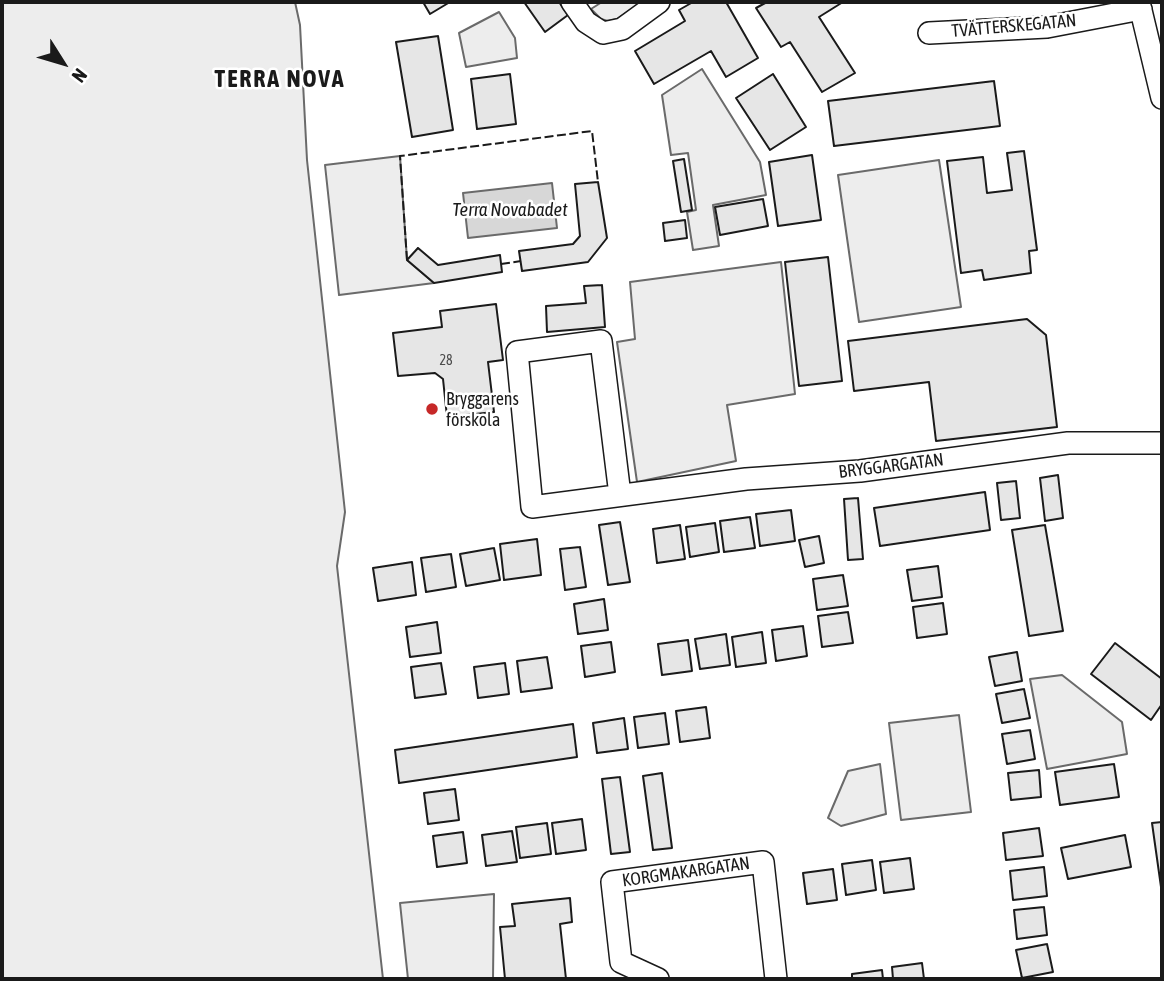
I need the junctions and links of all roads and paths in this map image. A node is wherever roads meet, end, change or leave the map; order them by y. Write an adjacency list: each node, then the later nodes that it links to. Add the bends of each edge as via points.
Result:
1 (572, 2): 2 (street, via 586,22 603,33 622,29)
2 (659, 2)
3 (1140, 5): 4 (street, TVÄTTERSKEGATAN, via 1047,27); 5 (street)
4 (929, 33)
5 (1162, 98)
6 (1162, 443): 7 (street, BRYGGARGATAN, via 1068,443 860,471)
7 (620, 495): 7 (street, BRYGGARGATAN, via 601,341 517,352 532,507)
8 (658, 979): 9 (street, KORGMAKARGATAN, via 621,962 612,883 763,862)
9 (776, 979)

